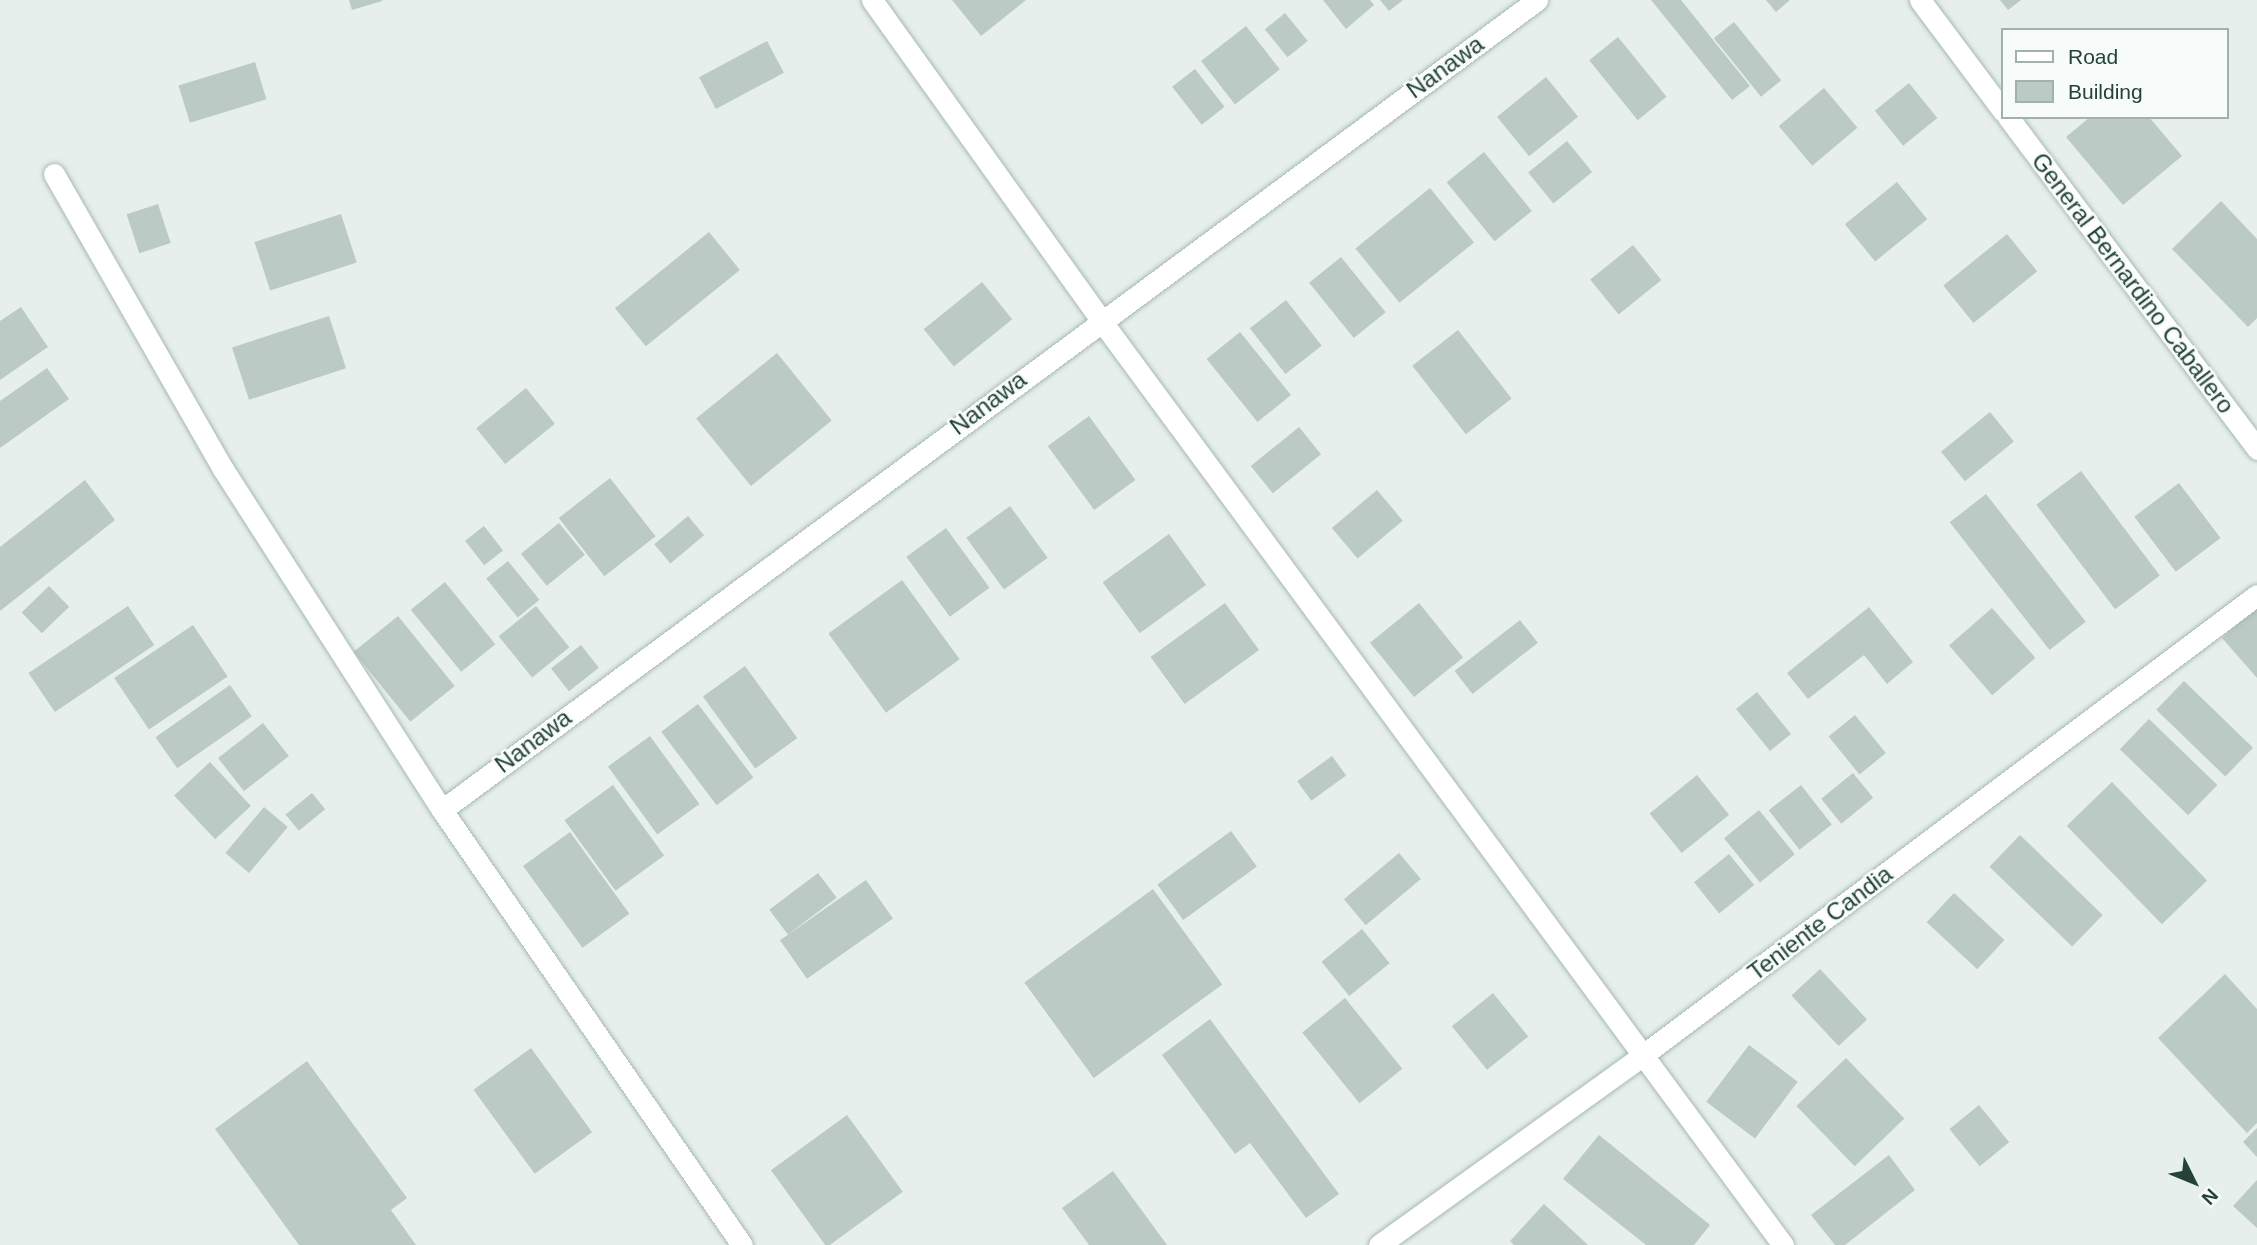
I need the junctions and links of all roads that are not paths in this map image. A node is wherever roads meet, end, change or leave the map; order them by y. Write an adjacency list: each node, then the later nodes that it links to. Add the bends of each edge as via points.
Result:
1 (872, 0): 7 (street)
2 (1537, 0): 7 (street, Nanawa)
3 (1920, 0): 4 (street)
4 (2002, 110)
5 (2010, 119): 8 (street, General Bernardino Caballero)
6 (54, 174): 10 (street, via 223,468)
7 (1100, 319): 10 (street, Nanawa); 11 (street)
8 (2257, 449)
9 (2257, 595): 11 (street, Teniente Candia)
10 (442, 810): 12 (street)
11 (1643, 1055): 13 (street, Teniente Candia); 14 (street)
12 (742, 1245)
13 (1379, 1245)
14 (1783, 1245)

